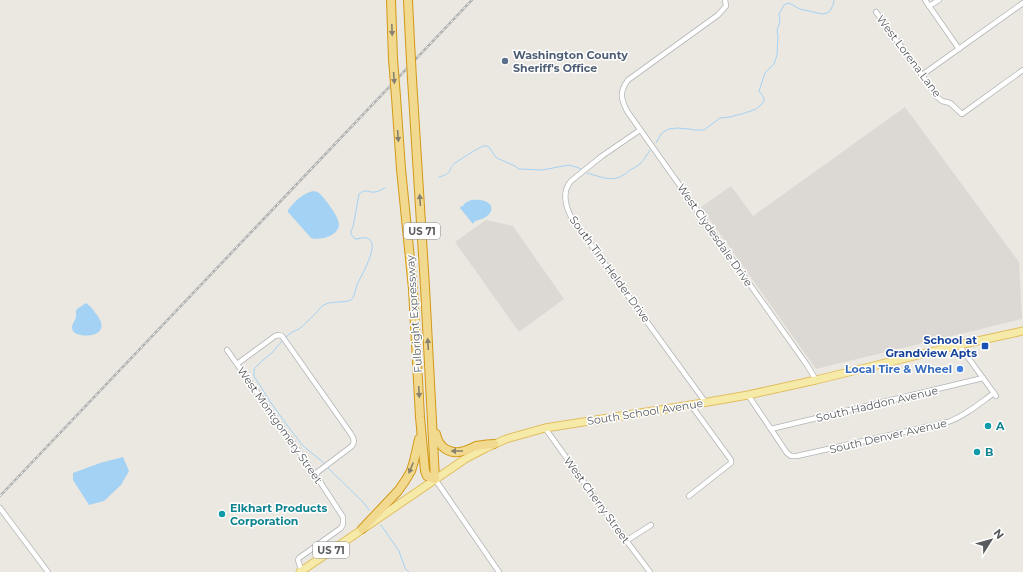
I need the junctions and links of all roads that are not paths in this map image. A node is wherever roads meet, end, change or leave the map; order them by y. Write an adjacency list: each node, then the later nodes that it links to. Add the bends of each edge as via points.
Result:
1 (391, 0): 24 (highway, Fulbright Expressway / US 71, one-way to 24, bridge, via 400,169 413,289)
2 (408, 0): 20 (highway, Fulbright Expressway / US 71, one-way to 2, bridge)
3 (725, 0): 13 (street, West Clydesdale Drive, via 726,6 718,15 634,75 623,87 623,103)
4 (925, 0): 8 (street)
5 (939, 0): 8 (street)
6 (1020, 0): 7 (street)
7 (1023, 3): 10 (street)
8 (929, 6): 10 (street)
9 (876, 12): 12 (street, West Lorena Lane)
10 (959, 49): 12 (street)
11 (1023, 70): 12 (street, West Lorena Lane, via 962,114 950,103 936,96)
12 (922, 75)
13 (640, 130): 19 (street, West Clydesdale Drive); 22 (street, South Tim Helder Drive, via 571,181 566,191 566,204 573,220)
14 (1023, 331): 15 (main road, South School Avenue)
15 (959, 345): 18 (street); 19 (main road, South School Avenue)
16 (227, 350): 17 (street, West Montgomery Street)
17 (237, 364): 28 (street, West Montgomery Street); 28 (street, via 275,336 280,335 283,338 354,440 352,446)
18 (984, 378): 26 (street, South Haddon Avenue); 26 (street, South Denver Avenue, via 995,394 948,422 797,456 787,453)
19 (816, 380): 21 (main road, South School Avenue)
20 (430, 383): 27 (highway, one-way to 20, via 480,445 459,452 451,452 442,447 436,435); 29 (highway, US 71)
21 (748, 395): 22 (main road, South School Avenue); 26 (street)
22 (706, 403): 23 (main road, South School Avenue)
23 (691, 406): 25 (main road, South School Avenue); 30 (street, via 731,463)
24 (420, 417): 29 (highway, Fulbright Expressway, via 425,471 427,476); 33 (highway, one-way to 33, via 418,446 408,475 398,490)
25 (545, 428): 27 (main road, South School Avenue); 34 (street, West Cherry Street)
26 (771, 430)
27 (494, 444): 29 (main road, South School Avenue)
28 (315, 474): 36 (street, West Montgomery Street, via 344,521 340,528 299,558)
29 (435, 479): 33 (main road, South School Avenue / US 71); 37 (street)
30 (689, 496)
31 (0, 508): 35 (street)
32 (651, 525): 34 (street)
33 (362, 528): 36 (main road, South School Avenue / US 71)
34 (626, 541): 38 (street, West Cherry Street)
35 (48, 572)
36 (301, 572)
37 (499, 572)
38 (650, 572)

